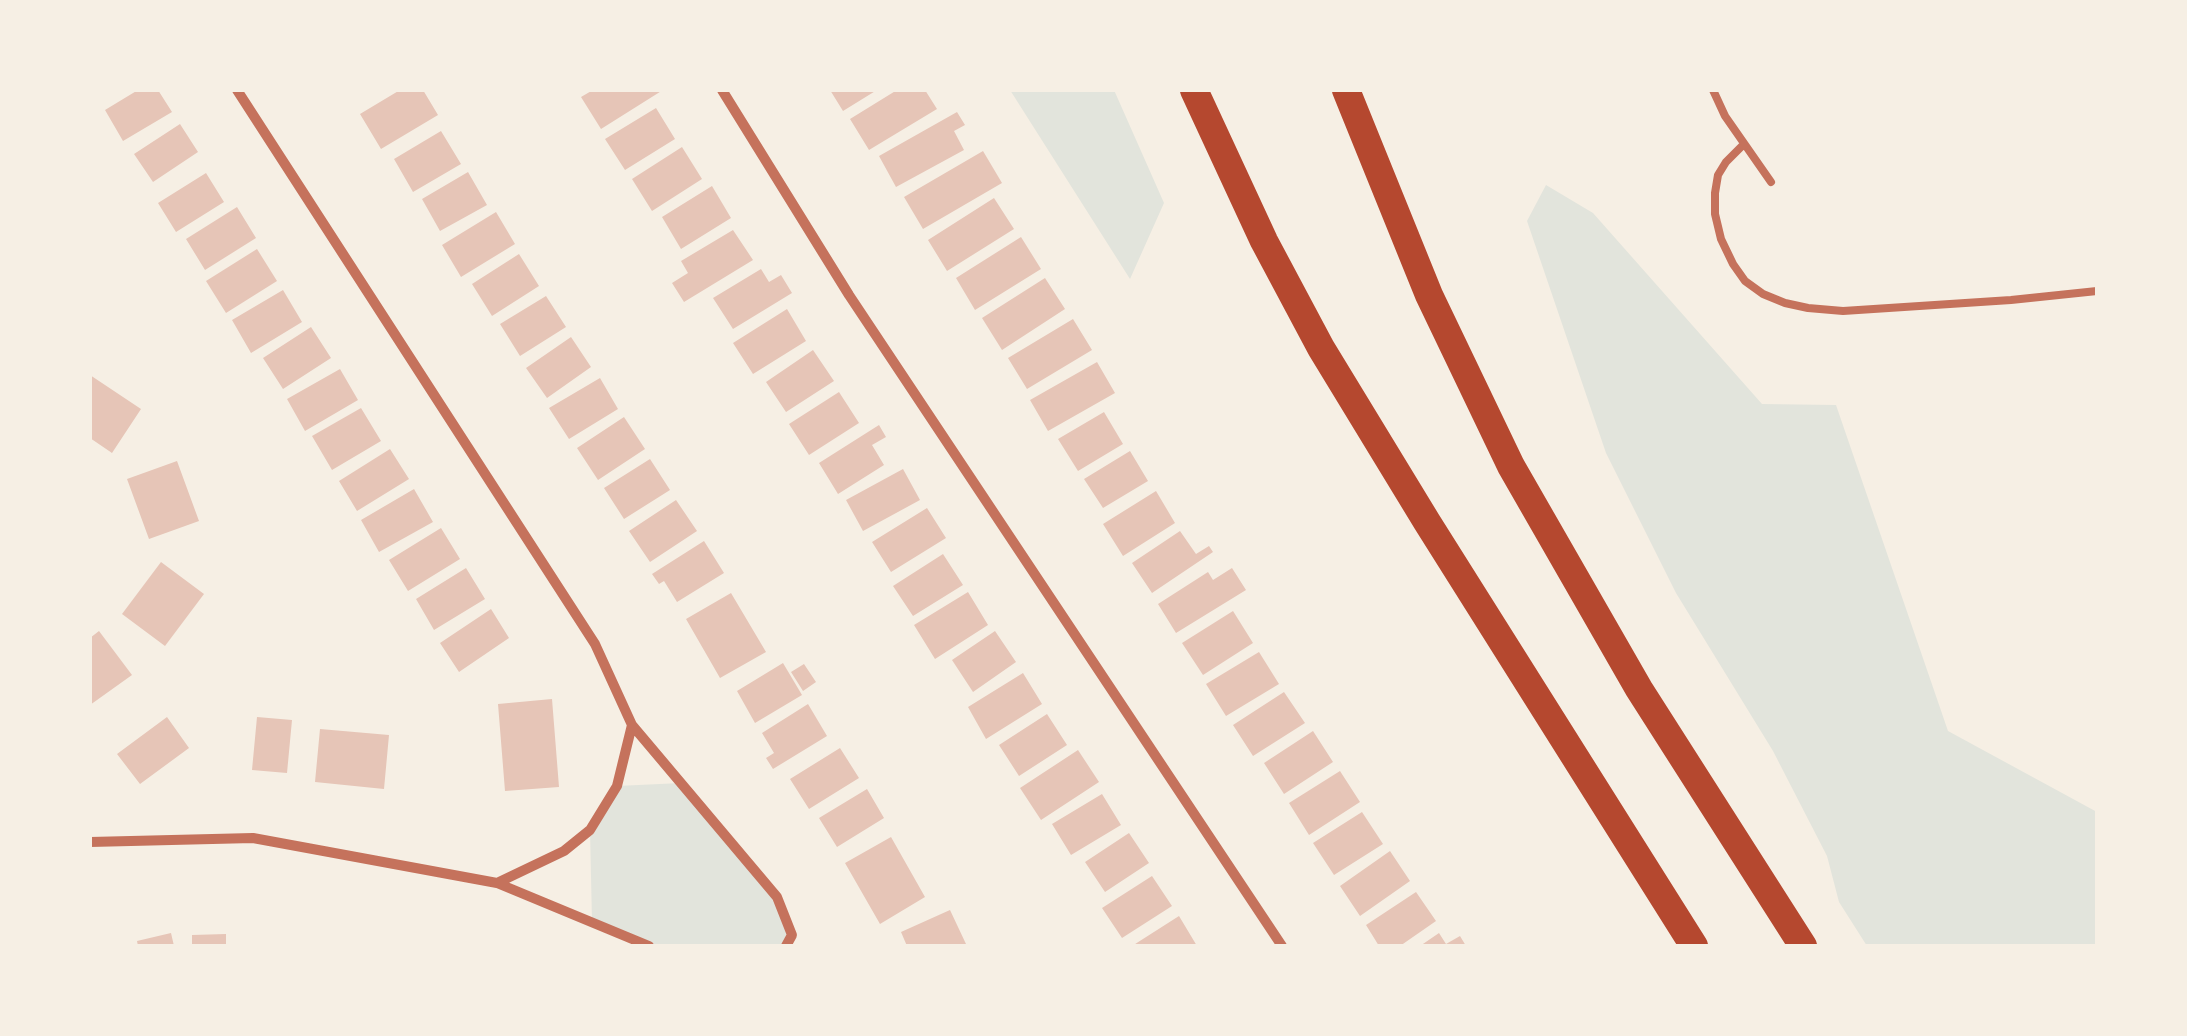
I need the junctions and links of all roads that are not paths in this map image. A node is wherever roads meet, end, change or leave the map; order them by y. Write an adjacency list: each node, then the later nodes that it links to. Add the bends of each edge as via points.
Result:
1 (238, 90): 9 (street, via 596,644)
2 (722, 90): 14 (street, via 850,295)
3 (1194, 90): 15 (highway, via 1321,348)
4 (1346, 90): 16 (highway, via 1428,295 1511,466 1648,703)
5 (1713, 90): 6 (lane)
6 (1744, 144): 7 (lane); 8 (lane, via 1718,175 1715,214 1732,264 1763,294 1843,311)
7 (1772, 182)
8 (2097, 291)
9 (632, 725): 11 (street, via 617,786 590,830 564,851); 13 (street, via 777,896 792,935)
10 (90, 842): 11 (street, via 253,838)
11 (497, 883): 12 (street)
12 (649, 946)
13 (786, 946)
14 (1282, 946)
15 (1694, 946)
16 (1803, 946)

